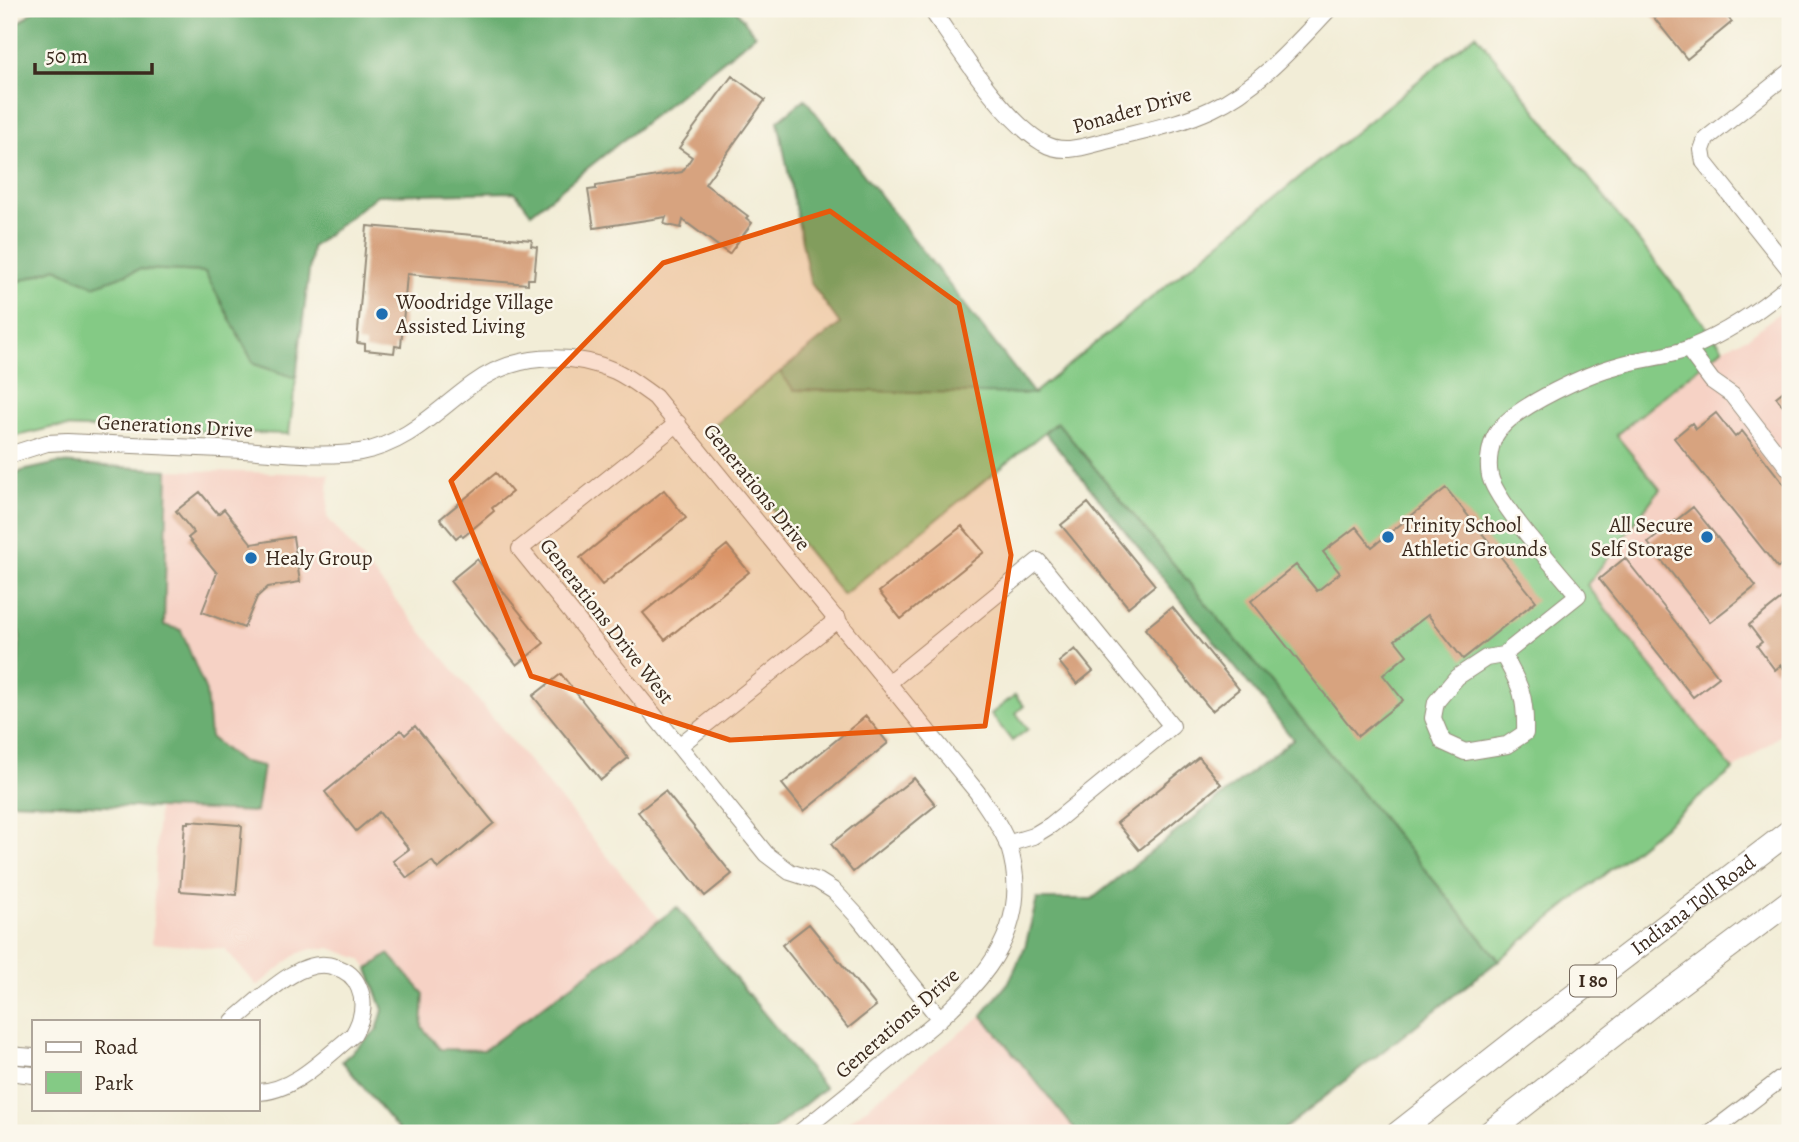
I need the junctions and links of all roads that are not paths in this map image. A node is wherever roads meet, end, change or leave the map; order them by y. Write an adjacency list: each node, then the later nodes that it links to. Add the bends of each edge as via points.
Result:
1 (931, 9): 2 (street, Ponader Drive, via 1013,119 1044,144 1069,150 1214,108 1271,68)
2 (1329, 9)
3 (1790, 72): 4 (street, via 1706,139 1702,150 1704,162)
4 (1790, 270)
5 (1790, 285): 6 (street, via 1749,318)
6 (1688, 349): 9 (street, via 1712,381 1732,395); 11 (street, via 1591,376 1523,409 1497,431 1488,458 1490,478 1502,500 1578,595)
7 (678, 423): 8 (street, Generations Drive, via 655,397 617,372 593,363 546,359 497,370 418,428 392,443 362,452 67,442); 10 (street, Generations Drive); 13 (street, Generations Drive West, via 520,549)
8 (9, 454)
9 (1790, 470)
10 (838, 619): 12 (street, Generations Drive); 13 (street)
11 (1503, 655): 11 (street, via 1486,658 1457,677 1436,702 1433,718 1443,742 1465,752 1507,745 1525,733 1526,706)
12 (888, 683): 15 (street, Generations Drive, via 977,792); 15 (street, via 1038,561 1172,726 1051,825)
13 (679, 746): 17 (street, Generations Drive West, via 766,854 790,872 834,891)
14 (1790, 831): 26 (highway, Indiana Toll Road / I 80)
15 (1007, 844): 17 (street, Generations Drive, via 1015,898 1009,926 986,973)
16 (1790, 901): 27 (highway, I 80)
17 (940, 1019): 25 (street, Generations Drive)
18 (234, 1020): 24 (street, via 305,967 331,965 351,975 358,986 363,1012 353,1035 296,1080)
19 (9, 1055): 20 (street)
20 (32, 1057)
21 (9, 1072): 23 (street)
22 (1790, 1072): 28 (street)
23 (32, 1075)
24 (259, 1092)
25 (799, 1133)
26 (1398, 1133)
27 (1489, 1133)
28 (1710, 1133)

